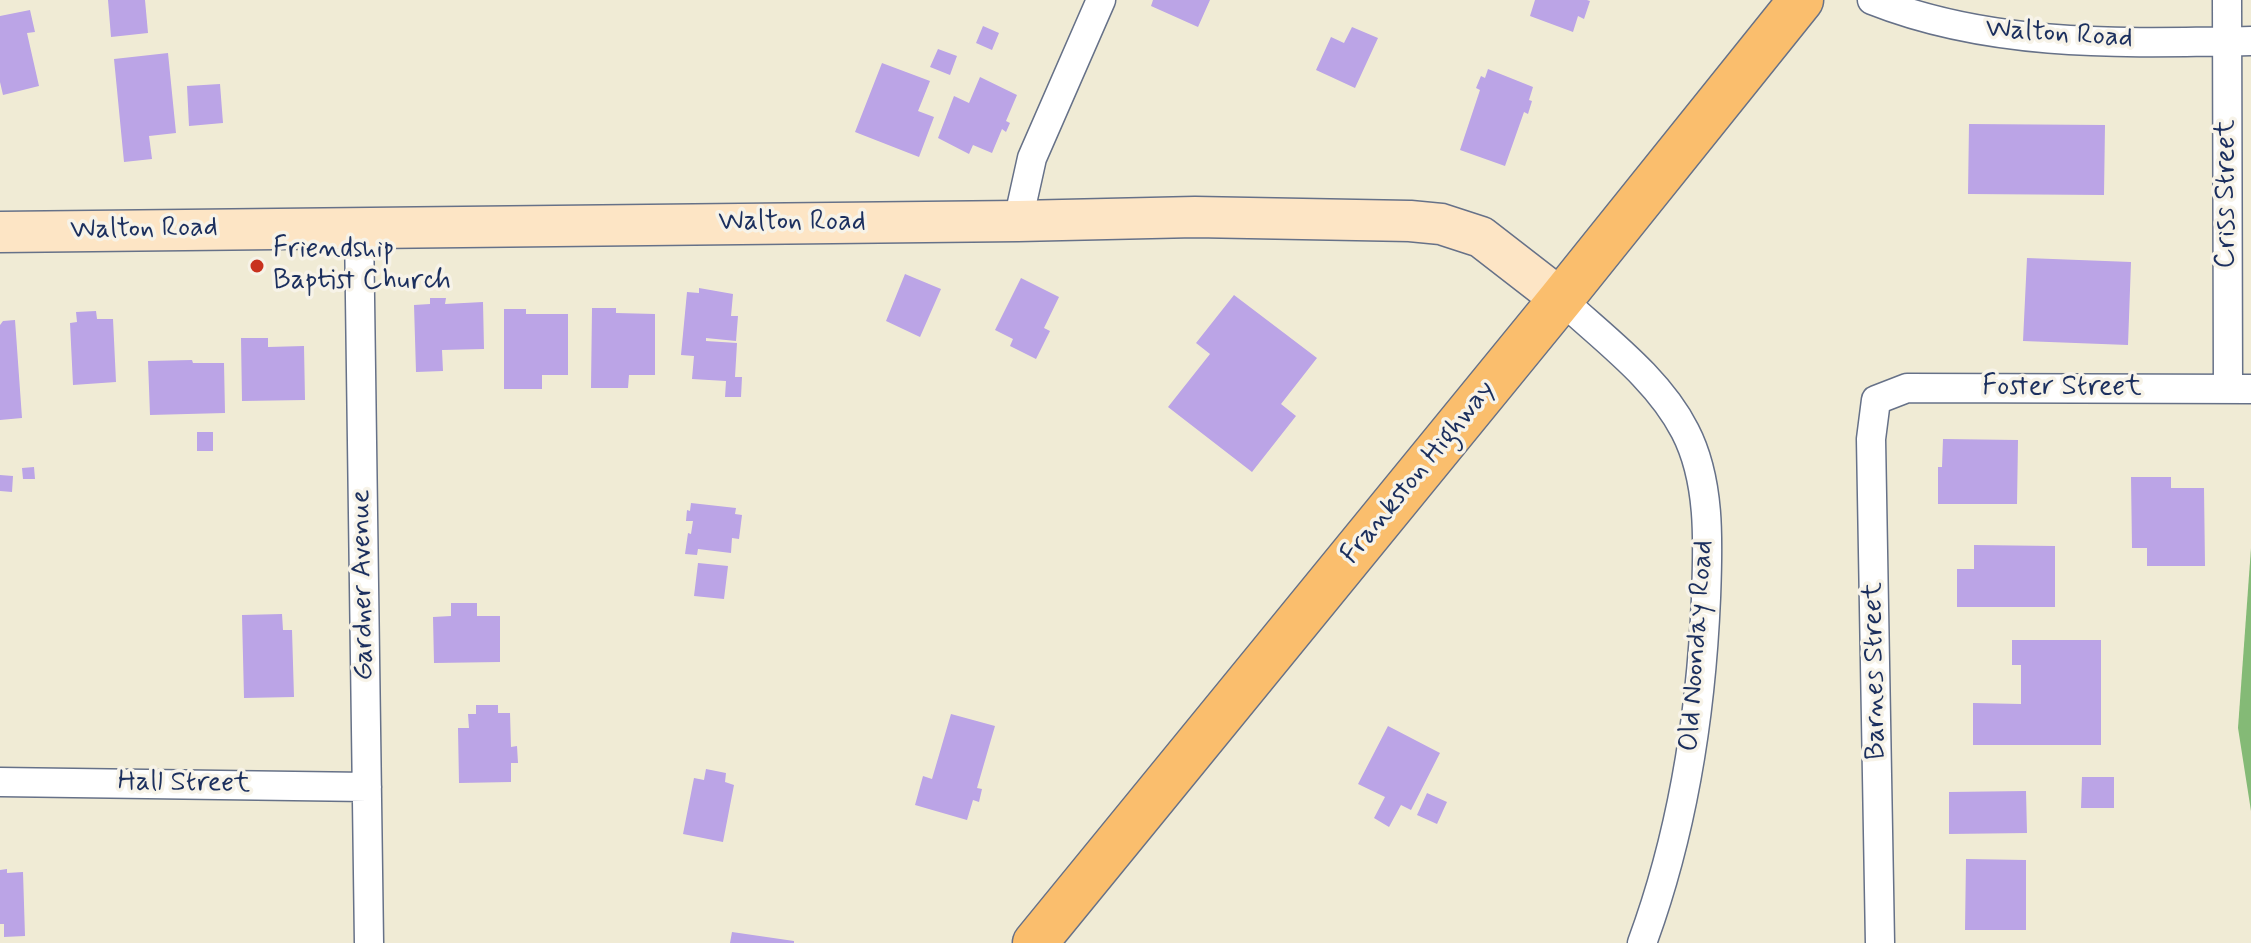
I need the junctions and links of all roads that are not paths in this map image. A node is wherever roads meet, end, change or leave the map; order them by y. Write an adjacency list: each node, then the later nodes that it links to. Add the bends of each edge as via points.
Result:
1 (1101, 0): 6 (street, via 1032,158)
2 (1801, 0): 9 (main road, Frankston Highway)
3 (1872, 0): 5 (street, Walton Road, via 1953,25 2037,39)
4 (2227, 0): 5 (street, Criss Street)
5 (2239, 41): 10 (street, Criss Street)
6 (1018, 221): 7 (street, Walton Road); 9 (street, Walton Road, via 1272,216 1441,224 1481,237)
7 (359, 227): 8 (street, Walton Road); 13 (street, Gardner Avenue)
8 (0, 232)
9 (1561, 299): 15 (main road, Frankston Highway); 16 (street, Old Noonday Road, via 1669,406 1696,460 1703,494 1707,567 1697,717 1677,827)
10 (2240, 388): 11 (street, Foster Street, via 1907,388)
11 (1876, 400): 17 (street, Barnes Street, via 1871,439)
12 (0, 782): 13 (street, Hall Street)
13 (367, 787): 14 (street, Gardner Avenue)
14 (369, 943)
15 (1035, 943)
16 (1642, 943)
17 (1880, 943)

